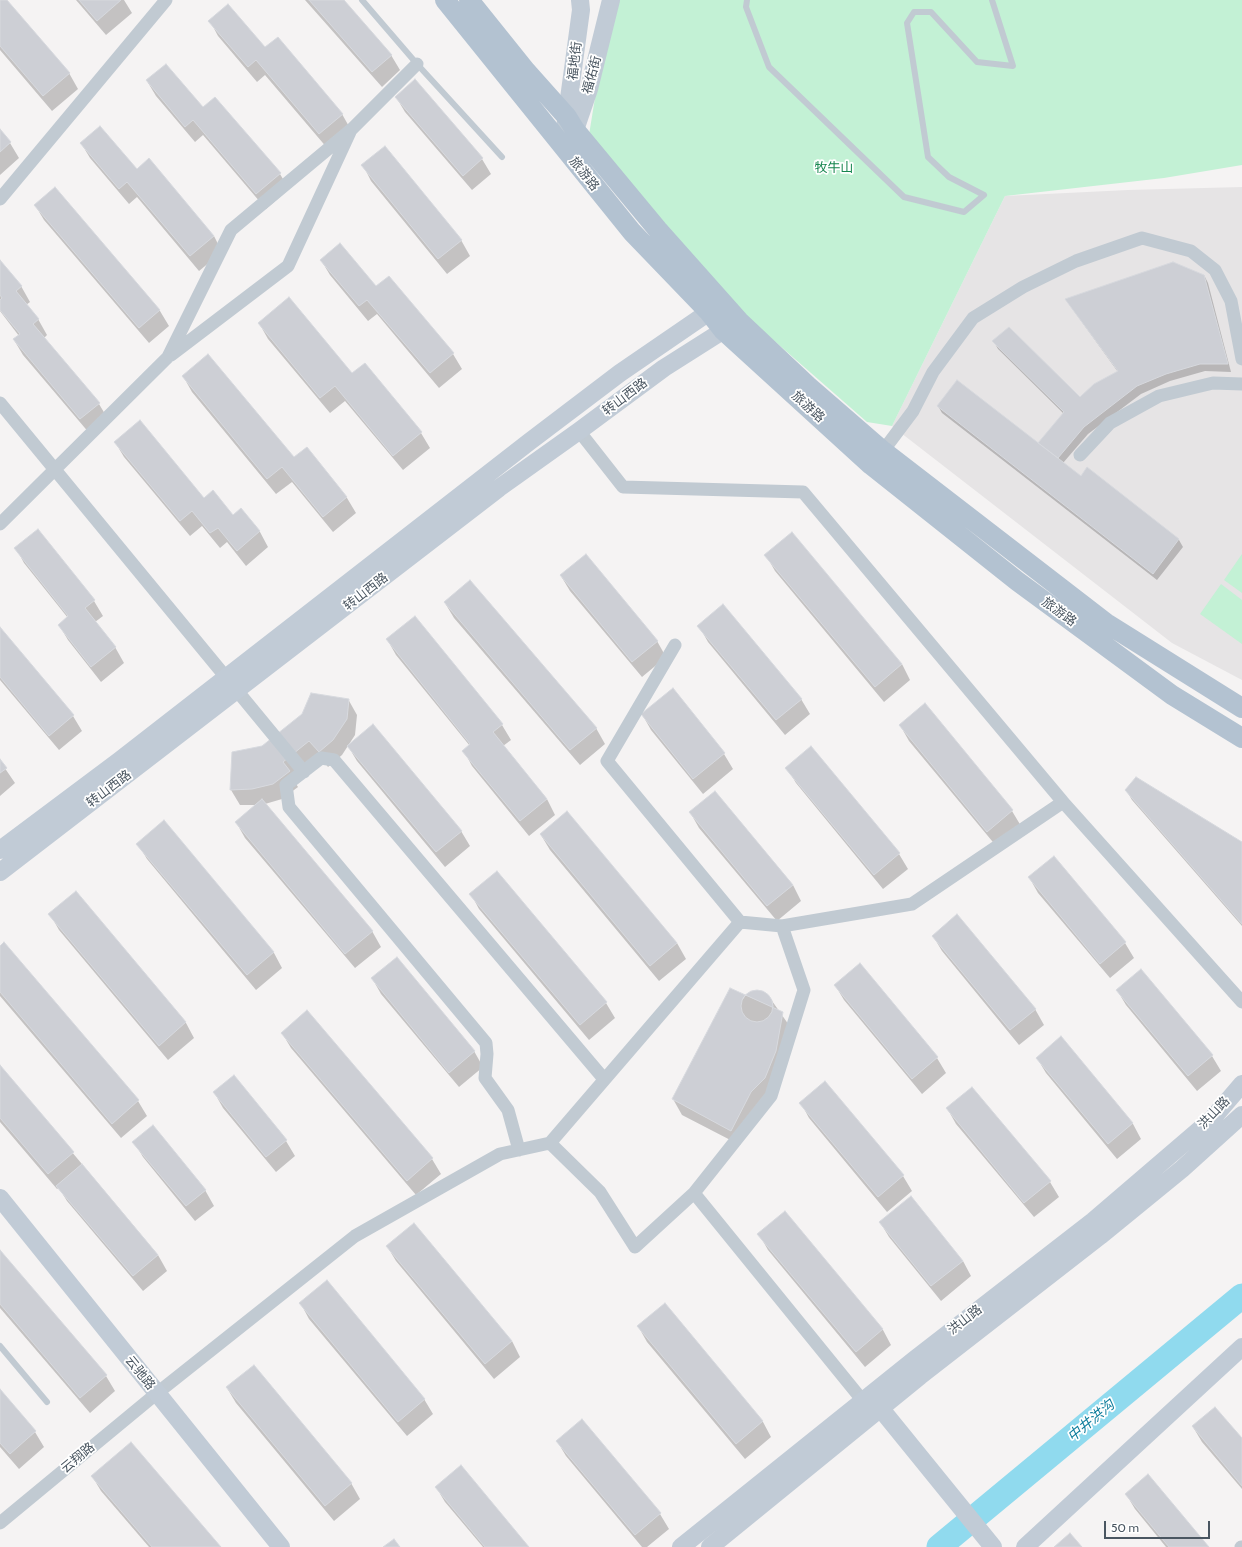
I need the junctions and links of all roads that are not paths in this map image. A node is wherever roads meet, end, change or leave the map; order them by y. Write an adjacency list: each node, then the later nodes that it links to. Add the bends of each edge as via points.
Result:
1 (166, 0): 14 (street)
2 (362, 0): 9 (lane)
3 (445, 0): 12 (main road, 旅游路)
4 (469, 0): 10 (main road, 旅游路)
5 (580, 0): 10 (main road, 福地街)
6 (611, 0): 10 (main road, 福佑街, via 589,89)
7 (747, 0): 8 (lane, via 746,7 769,67 904,197 964,212 984,195 949,177 928,157 907,22 914,12 931,12 977,62 1013,66)
8 (992, 0)
9 (417, 64): 11 (street); 13 (lane)
10 (571, 123): 12 (main road, 福佑街); 15 (main road, 旅游路, via 658,230)
11 (352, 129): 17 (street, via 231,230); 17 (street, via 288,266)
12 (561, 145): 15 (main road, 旅游路, via 632,232)
13 (502, 157)
14 (0, 199)
15 (715, 306): 16 (main road, 旅游路); 27 (main road, 转山西路, via 602,387)
16 (731, 326): 21 (main road, 转山西路, via 664,368); 22 (main road, 旅游路, via 808,386); 29 (main road, 旅游路, via 871,465 1017,581 1172,695)
17 (168, 357): 24 (street)
18 (1242, 359): 22 (street, via 1231,301 1215,270 1191,252 1142,238 1076,260 1023,287 973,318 933,372 913,411)
19 (1242, 384): 23 (street, via 1213,383 1159,396 1110,423)
20 (0, 403): 24 (street)
21 (579, 431): 27 (main road, 转山西路); 31 (street, via 623,487 803,492)
22 (883, 451): 28 (main road, 旅游路, via 1106,623)
23 (1080, 455)
24 (55, 469): 25 (street); 27 (street)
25 (0, 524)
26 (675, 645): 34 (street, via 607,761)
27 (232, 684): 30 (street); 32 (main road, 转山西路); 33 (main road, 转山西路)
28 (1242, 708)
29 (1242, 738)
30 (304, 772): 37 (street, via 321,758 334,760); 41 (street, via 286,785 288,807 486,1043 486,1078 508,1110)
31 (1063, 802): 35 (street, via 912,904); 36 (street)
32 (0, 850)
33 (0, 872)
34 (740, 922): 35 (street); 37 (street)
35 (782, 926): 42 (street, via 804,990 771,1096)
36 (1242, 1002)
37 (604, 1079): 40 (street)
38 (1242, 1084): 47 (main road, 洪山路, via 1212,1119 1093,1221)
39 (1242, 1115): 49 (main road, 洪山路, via 1182,1169 1106,1231)
40 (550, 1143): 41 (street, 云翔路); 42 (street, via 600,1192 635,1247)
41 (519, 1150): 46 (street, 云翔路, via 500,1154 355,1236)
42 (694, 1193): 47 (street)
43 (0, 1198): 46 (main road, 云驰路)
44 (0, 1346): 48 (lane)
45 (1242, 1347): 55 (main road)
46 (156, 1394): 50 (street, 云翔路); 52 (main road, 云驰路)
47 (863, 1401): 53 (main road, 洪山路)
48 (47, 1402)
49 (881, 1409): 51 (main road); 54 (main road, 洪山路)
50 (2, 1516)
51 (992, 1546)
52 (281, 1547)
53 (681, 1547)
54 (710, 1547)
55 (1025, 1547)

